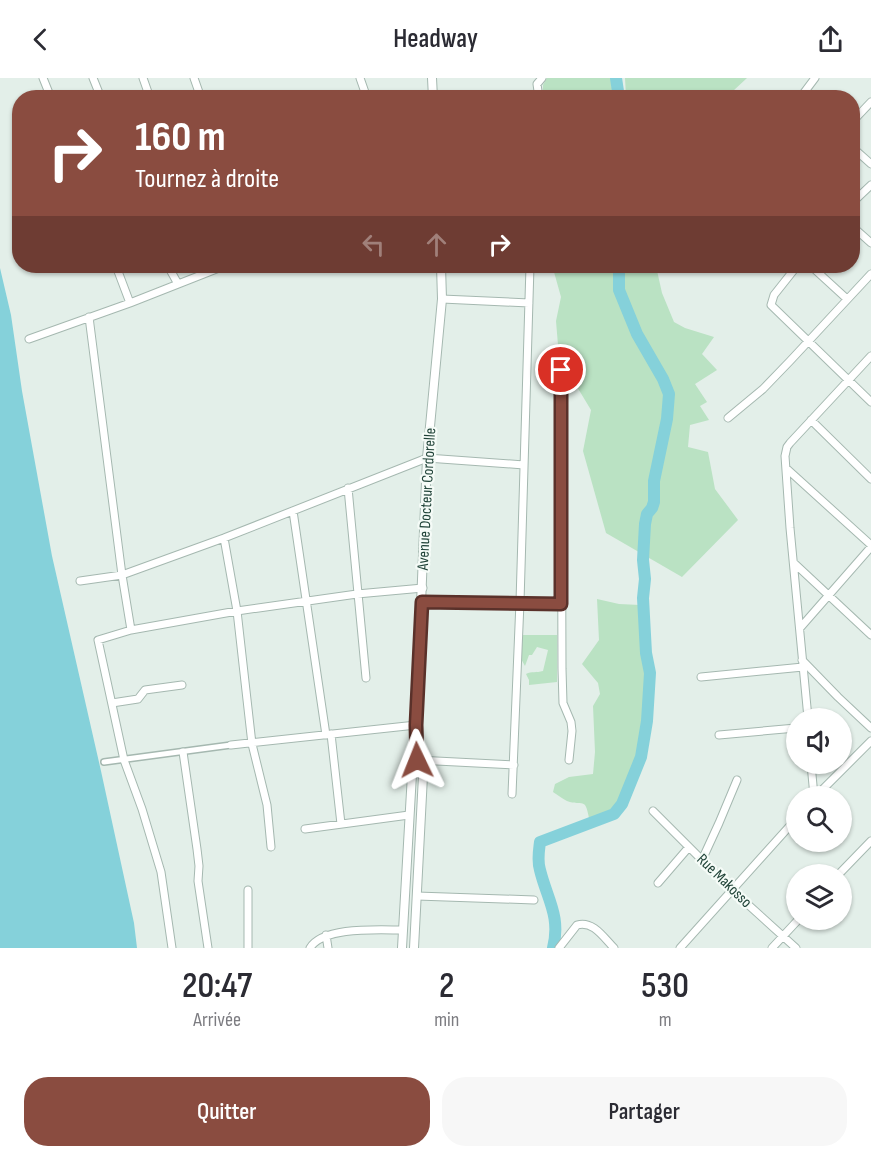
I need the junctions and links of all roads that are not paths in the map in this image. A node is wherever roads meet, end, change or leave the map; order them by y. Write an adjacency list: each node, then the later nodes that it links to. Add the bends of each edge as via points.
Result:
1 (871, 102): 2 (street)
2 (860, 114)
3 (871, 185): 4 (street)
4 (860, 195)
5 (119, 273): 16 (street)
6 (172, 273): 13 (street)
7 (204, 273): 13 (street)
8 (441, 273): 14 (street, Avenue Docteur Cordorelle)
9 (530, 273): 17 (street)
10 (792, 273): 20 (street, via 771,305)
11 (819, 273): 15 (street)
12 (871, 274): 15 (street)
13 (178, 284): 16 (street)
14 (442, 299): 17 (street); 27 (street, Avenue Docteur Cordorelle)
15 (847, 299): 20 (street)
16 (130, 303): 18 (street)
17 (529, 303): 28 (street)
18 (89, 317): 19 (street); 36 (street)
19 (29, 339)
20 (808, 340): 23 (street); 25 (street, via 763,389)
21 (871, 356): 23 (street)
22 (561, 370): 44 (street)
23 (848, 380): 24 (street); 26 (street)
24 (871, 402)
25 (728, 418)
26 (811, 420): 29 (street, via 787,447); 30 (street)
27 (427, 458): 28 (street); 31 (street); 38 (street, Avenue Docteur Cordorelle)
28 (524, 465): 43 (street)
29 (786, 468): 34 (street); 35 (street)
30 (871, 479)
31 (348, 489): 32 (street); 39 (street)
32 (293, 511): 33 (street); 41 (street)
33 (224, 538): 36 (street); 45 (street)
34 (871, 546): 40 (street)
35 (794, 563): 40 (street); 46 (street)
36 (122, 575): 37 (street); 47 (street)
37 (80, 581)
38 (423, 588): 39 (street); 42 (street, Avenue Docteur Cordorelle)
39 (357, 594): 41 (street); 51 (street)
40 (829, 595): 46 (street); 48 (street)
41 (305, 600): 45 (street); 58 (street)
42 (422, 602): 43 (street); 55 (street, Avenue Docteur Cordorelle)
43 (520, 602): 44 (street); 68 (street)
44 (561, 604): 65 (street, via 563,702 572,731)
45 (237, 611): 47 (street); 61 (street)
46 (800, 628): 49 (street)
47 (131, 630): 53 (street, via 98,640)
48 (871, 635)
49 (803, 664): 50 (street); 54 (street); 56 (street)
50 (701, 677)
51 (366, 678)
52 (182, 685): 53 (street, via 145,690 138,699)
53 (112, 703): 64 (street)
54 (807, 708)
55 (416, 725): 58 (street); 66 (street, Avenue Docteur Cordorelle)
56 (871, 728)
57 (786, 729): 59 (street)
58 (329, 735): 61 (street); 74 (street)
59 (719, 735)
60 (871, 741): 70 (street)
61 (252, 744): 62 (street); 78 (street, via 267,805)
62 (231, 745): 63 (street)
63 (183, 752): 64 (street); 92 (street)
64 (124, 760): 67 (street); 91 (street, via 161,872)
65 (569, 760)
66 (417, 761): 68 (street); 73 (street, Avenue Docteur Cordorelle, via 412,774); 85 (street, via 423,776)
67 (104, 762)
68 (514, 765): 71 (street)
69 (737, 780): 80 (street)
70 (825, 786)
71 (512, 794)
72 (653, 811): 79 (street, Rue Makosso)
73 (409, 815): 74 (street); 87 (street, Avenue Docteur Cordorelle)
74 (342, 824): 75 (street)
75 (305, 829)
76 (786, 830): 84 (street)
77 (871, 841): 81 (street)
78 (271, 847)
79 (689, 847): 80 (street, Rue Makosso); 82 (street)
80 (702, 860): 84 (street, Rue Makosso)
81 (849, 864)
82 (658, 883)
83 (248, 890): 93 (street)
84 (733, 891): 90 (street, Rue Makosso); 100 (street)
85 (417, 896): 86 (street); 97 (street)
86 (534, 900)
87 (403, 930): 89 (street); 96 (street, Avenue Docteur Cordorelle)
88 (789, 930): 90 (street)
89 (326, 935): 94 (street); 95 (street)
90 (783, 936): 101 (street); 102 (street, Rue Makosso)
91 (172, 948)
92 (208, 948)
93 (248, 948)
94 (310, 948)
95 (328, 948)
96 (402, 948)
97 (414, 948)
98 (559, 948): 99 (street, via 582,924 592,926)
99 (614, 948)
100 (681, 948)
101 (772, 948)
102 (796, 948)

